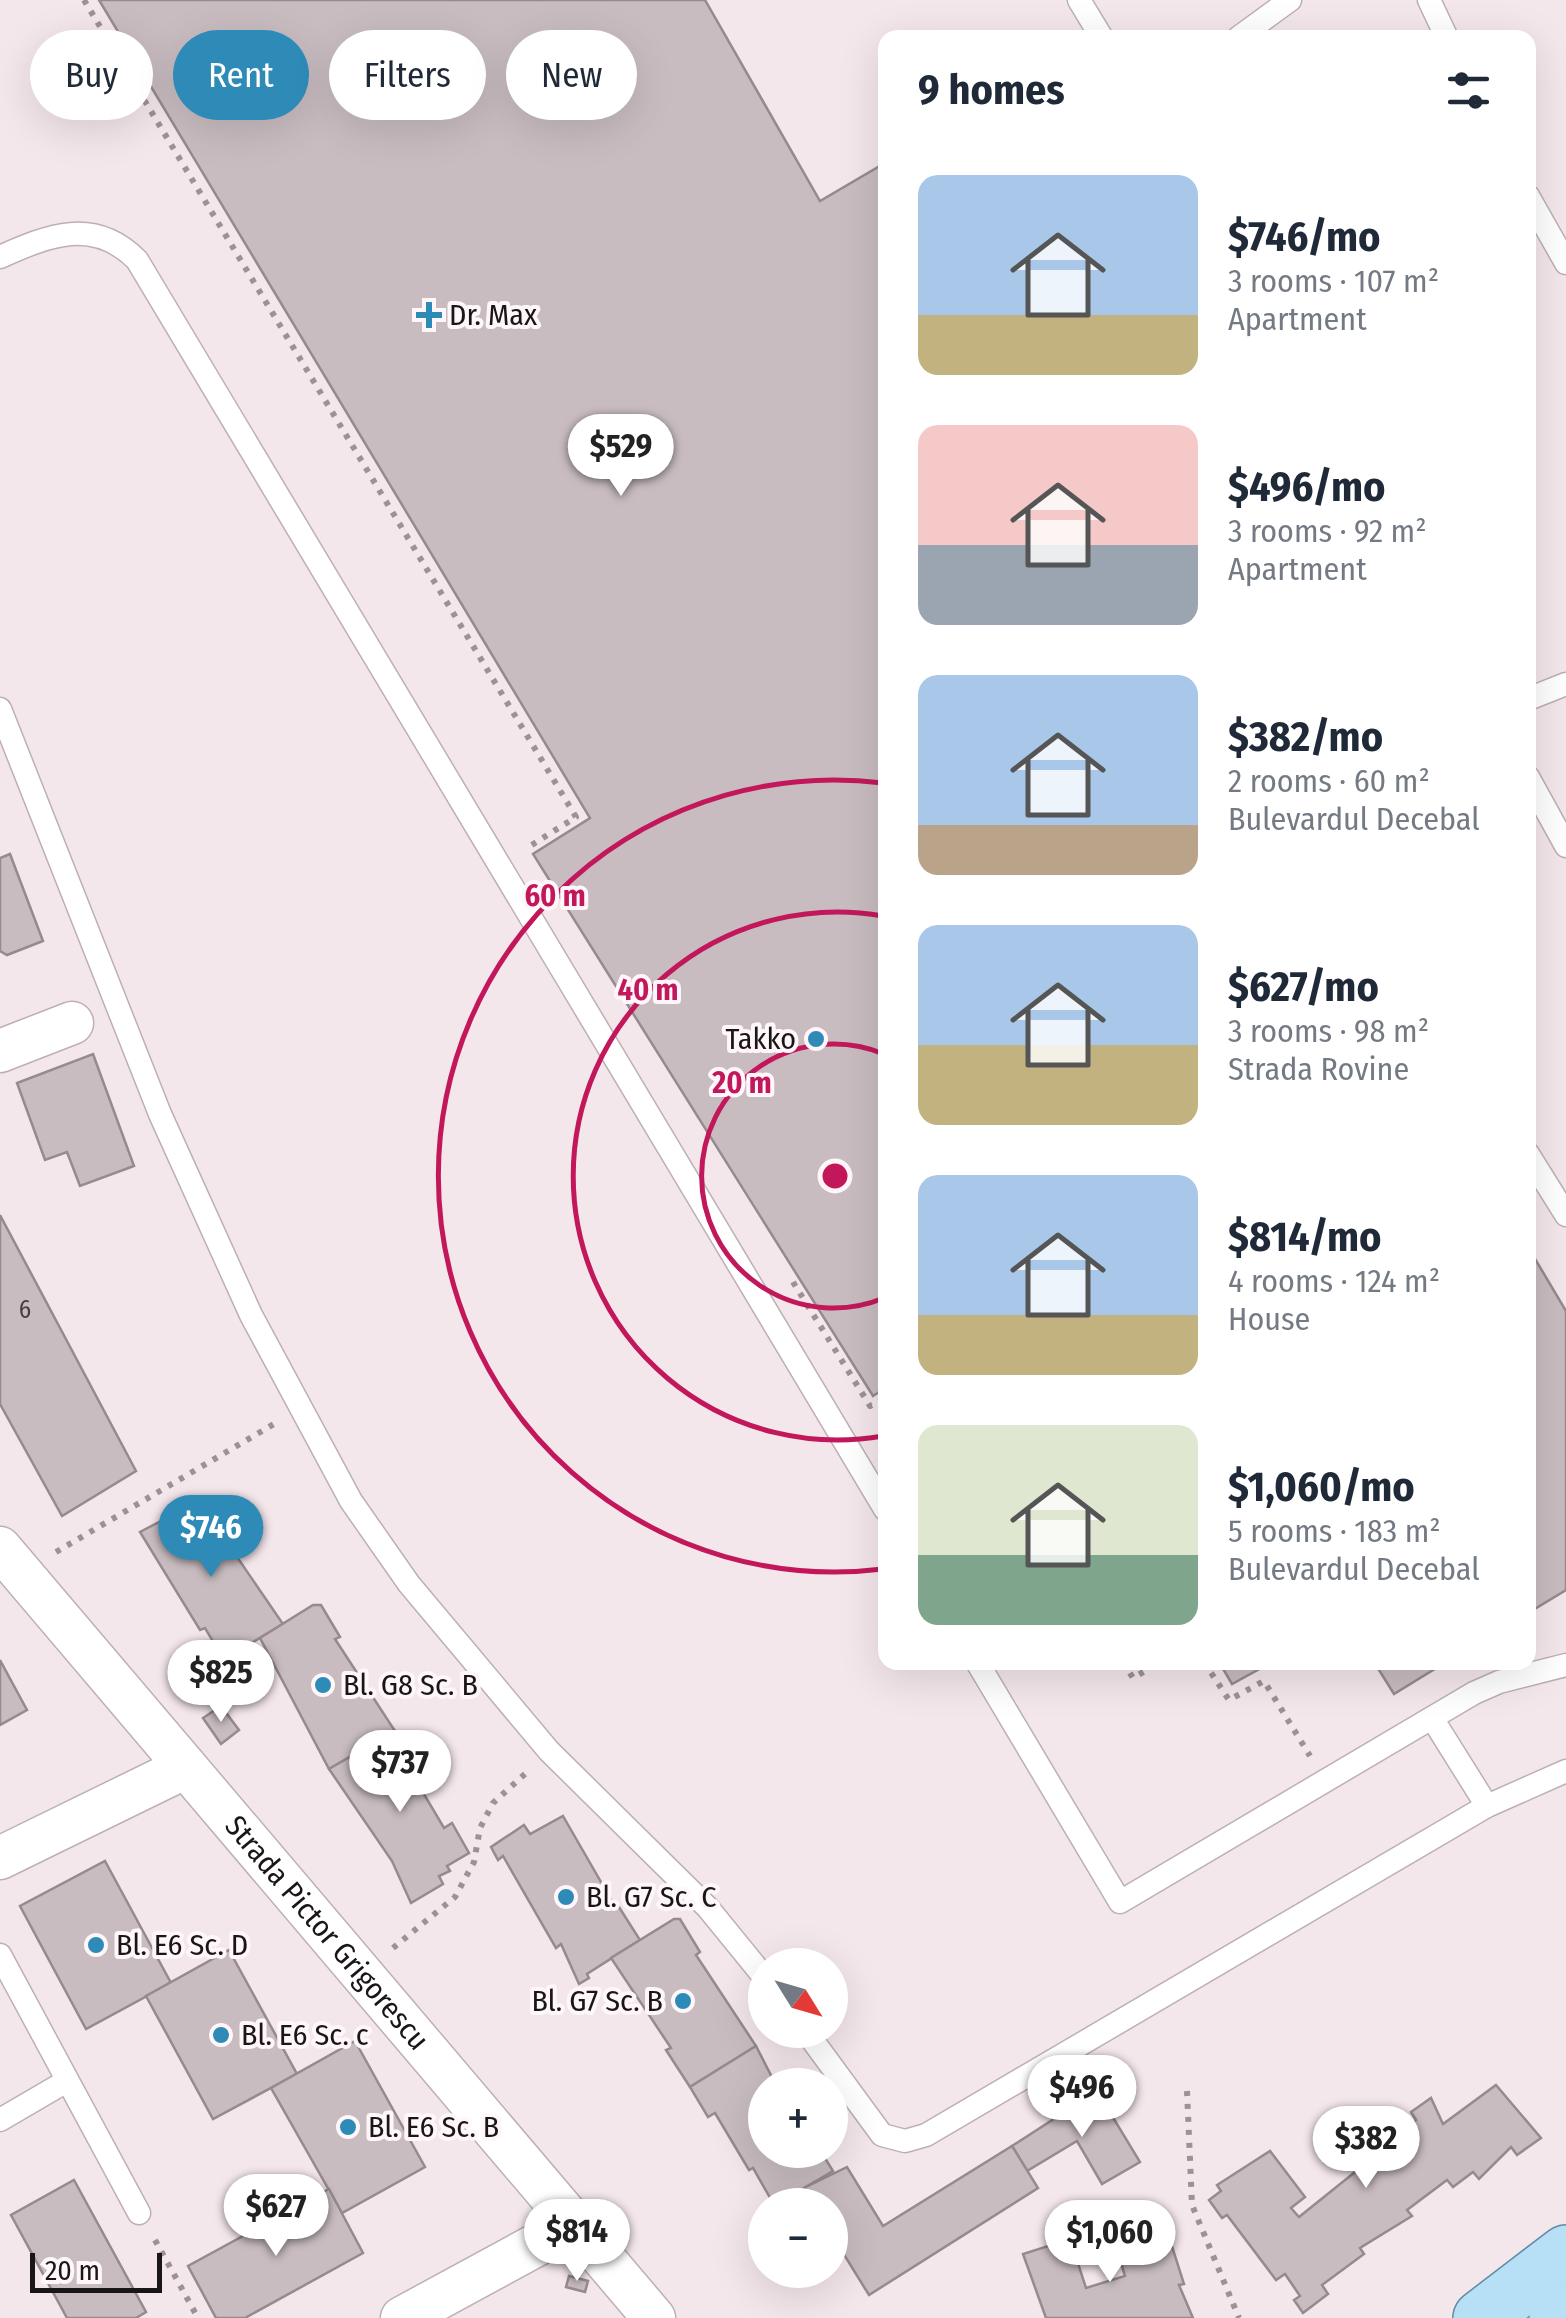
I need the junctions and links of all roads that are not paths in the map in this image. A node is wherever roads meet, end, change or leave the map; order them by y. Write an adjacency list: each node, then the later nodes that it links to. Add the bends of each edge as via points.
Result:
1 (1079, 0): 4 (lane)
2 (1290, 0): 5 (lane)
3 (1429, 0): 6 (lane)
4 (1097, 30)
5 (1249, 30)
6 (1443, 30)
7 (1536, 210): 9 (lane)
8 (0, 257): 19 (lane, via 57,234 97,235 118,242 136,260)
9 (1566, 263)
10 (1566, 684): 11 (lane)
11 (1536, 696)
12 (0, 708): 29 (lane, via 160,1114 298,1410 350,1501 408,1584 548,1752 708,1908)
13 (1536, 792): 14 (lane)
14 (1566, 846)
15 (72, 1023): 16 (street)
16 (0, 1051)
17 (1536, 1167): 18 (lane)
18 (1566, 1216)
19 (878, 1496)
20 (10, 1560): 24 (street, Strada Pictor Grigorescu)
21 (1566, 1664): 23 (lane, via 1498,1682)
22 (982, 1670): 23 (lane, via 1120,1902)
23 (1432, 1718): 26 (lane)
24 (186, 1767): 27 (street); 34 (street, Strada Pictor Grigorescu)
25 (1566, 1771): 26 (lane)
26 (1487, 1806): 30 (lane, via 926,2136 905,2141 882,2135)
27 (0, 1858)
28 (0, 1955): 31 (lane)
29 (748, 1957)
30 (818, 2048)
31 (65, 2082): 32 (lane); 33 (lane)
32 (0, 2120)
33 (140, 2213)
34 (576, 2224): 36 (street); 37 (street, Strada Pictor Grigorescu)
35 (1566, 2253): 38 (main road)
36 (402, 2318)
37 (654, 2318)
38 (1481, 2318)

